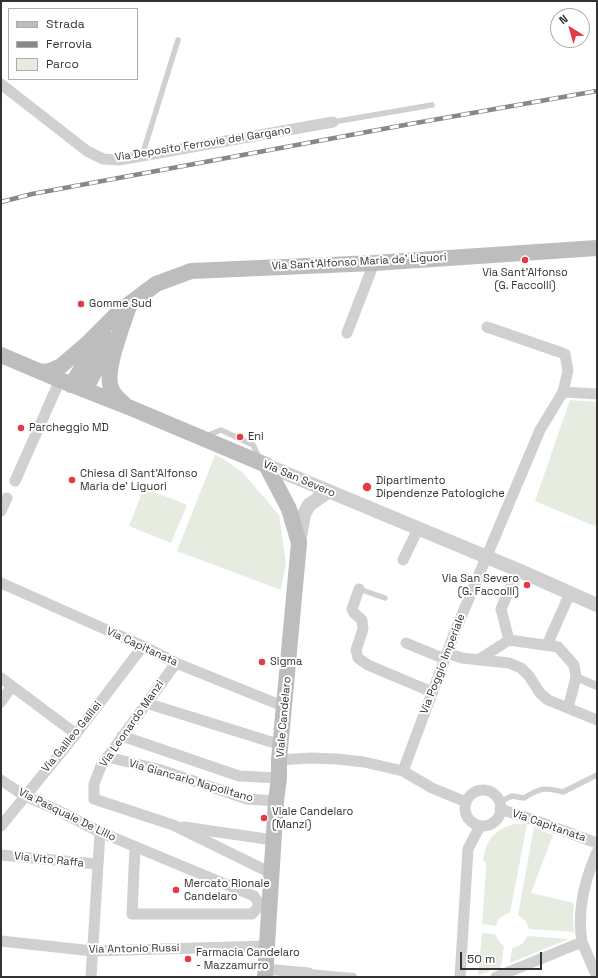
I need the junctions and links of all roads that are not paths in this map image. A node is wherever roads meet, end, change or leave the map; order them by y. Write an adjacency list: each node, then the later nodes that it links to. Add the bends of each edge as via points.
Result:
1 (178, 40): 5 (lane)
2 (1, 84): 5 (street, Via Deposito Ferrovie del Gargano, via 87,151 103,159 119,160)
3 (432, 105): 4 (lane)
4 (333, 122): 5 (street, Via Deposito Ferrovie del Gargano)
5 (142, 156)
6 (597, 248): 7 (main road, Via Sant'Alfonso Maria de' Liguori)
7 (374, 263): 8 (main road, Via Sant'Alfonso Maria de' Liguori, via 191,271 156,284); 10 (street)
8 (124, 307): 12 (main road, Via Sant'Alfonso Maria de' Liguori, via 61,366); 13 (main road); 16 (main road, via 109,374 110,387)
9 (487, 327): 14 (street, Via Poggio Imperiale, via 565,354 568,371)
10 (347, 333)
11 (1, 354): 12 (main road, Via San Severo)
12 (41, 372): 13 (main road, Via San Severo)
13 (72, 385): 16 (main road, Via San Severo); 18 (street)
14 (563, 392): 15 (street); 24 (street, Via Poggio Imperiale, via 540,430)
15 (597, 394)
16 (126, 406): 17 (main road, Via San Severo)
17 (264, 464): 19 (street, Via San Severo); 23 (main road, Viale Candelaro, via 289,509)
18 (15, 481)
19 (329, 491): 22 (street, Via San Severo); 23 (street, via 309,505 304,514)
20 (7, 498): 21 (street)
21 (1, 511)
22 (418, 529): 24 (street, Via San Severo); 25 (street)
23 (299, 542): 46 (main road, Viale Candelaro)
24 (487, 558): 26 (street, Via San Severo); 36 (street, Via Poggio Imperiale)
25 (403, 560)
26 (518, 570): 29 (street, Via San Severo); 32 (street, via 501,609)
27 (1, 583): 35 (street, Via Capitanata)
28 (359, 588): 30 (lane); 43 (street, via 352,609 362,620 363,629 356,650 358,658 368,665)
29 (570, 593): 31 (street, Via San Severo); 34 (street)
30 (385, 598)
31 (597, 605)
32 (509, 640): 34 (street); 37 (street)
33 (406, 643): 36 (street)
34 (547, 645): 39 (street, via 558,647 574,665)
35 (143, 646): 38 (street, Via Capitanata); 49 (street, Via Galileo Galilei)
36 (446, 656): 37 (street); 43 (street, Via Poggio Imperiale)
37 (478, 660): 47 (street, via 509,663 521,668 548,700)
38 (176, 663): 45 (street, Via Leonardo Manzi); 46 (street, Via Capitanata)
39 (576, 677): 42 (street); 47 (street)
40 (1, 678): 41 (street)
41 (12, 686): 44 (street); 49 (street)
42 (597, 686)
43 (432, 692): 53 (street, Via Poggio Imperiale)
44 (1, 702)
45 (146, 703): 50 (street, Via Leonardo Manzi); 51 (street)
46 (285, 707): 51 (main road, Viale Candelaro)
47 (568, 708): 48 (street)
48 (597, 720)
49 (76, 734): 57 (street, Via Galileo Galilei)
50 (122, 736): 52 (street, Via Leonardo Manzi); 55 (street, Via Giancarlo Napolitano, via 239,776)
51 (280, 752): 53 (street, via 311,758 364,762); 55 (main road, Viale Candelaro)
52 (107, 757): 58 (street, Via Giancarlo Napolitano, via 158,769 247,799); 62 (street, Via Leonardo Manzi, via 94,784 94,799)
53 (403, 771): 59 (street, via 432,788)
54 (597, 774): 60 (lane, via 563,792 548,788 536,790 524,798 512,796)
55 (279, 778): 58 (main road, Viale Candelaro)
56 (1, 780): 57 (street, Via Pasquale De Lillo)
57 (25, 796): 61 (street, Via Galileo Galilei); 64 (street, Via Pasquale De Lillo)
58 (276, 801): 65 (main road, Viale Candelaro)
59 (466, 802): 60 (street, via 472,794 483,791 492,794); 63 (street, via 467,818)
60 (500, 806): 63 (street, via 499,815 492,824); 66 (street, Via Capitanata)
61 (1, 826)
62 (173, 826): 65 (street, Via Leonardo Manzi); 71 (street, Via Leonardo Manzi)
63 (480, 826): 81 (street, via 468,849)
64 (100, 832): 67 (street, Via Pasquale De Lillo); 70 (street)
65 (273, 840): 71 (main road, Viale Candelaro)
66 (597, 843)
67 (135, 847): 72 (street, Via Pasquale De Lillo, via 254,896); 72 (street, via 132,914 252,914)
68 (597, 852): 74 (street, via 589,870 583,895)
69 (1, 855): 70 (street, Via Vito Raffa)
70 (97, 864): 76 (street)
71 (271, 872): 72 (main road, Viale Candelaro)
72 (265, 907): 75 (main road, Viale Candelaro)
73 (1, 941): 76 (street, Via Antonio Russi)
74 (582, 942): 82 (street); 83 (street)
75 (267, 946): 76 (street, Via Antonio Russi); 77 (main road, Viale Candelaro)
76 (93, 951): 79 (street)
77 (265, 973): 78 (street)
78 (310, 973): 80 (street)
79 (91, 977)
80 (353, 977)
81 (460, 977)
82 (496, 977)
83 (597, 977)

